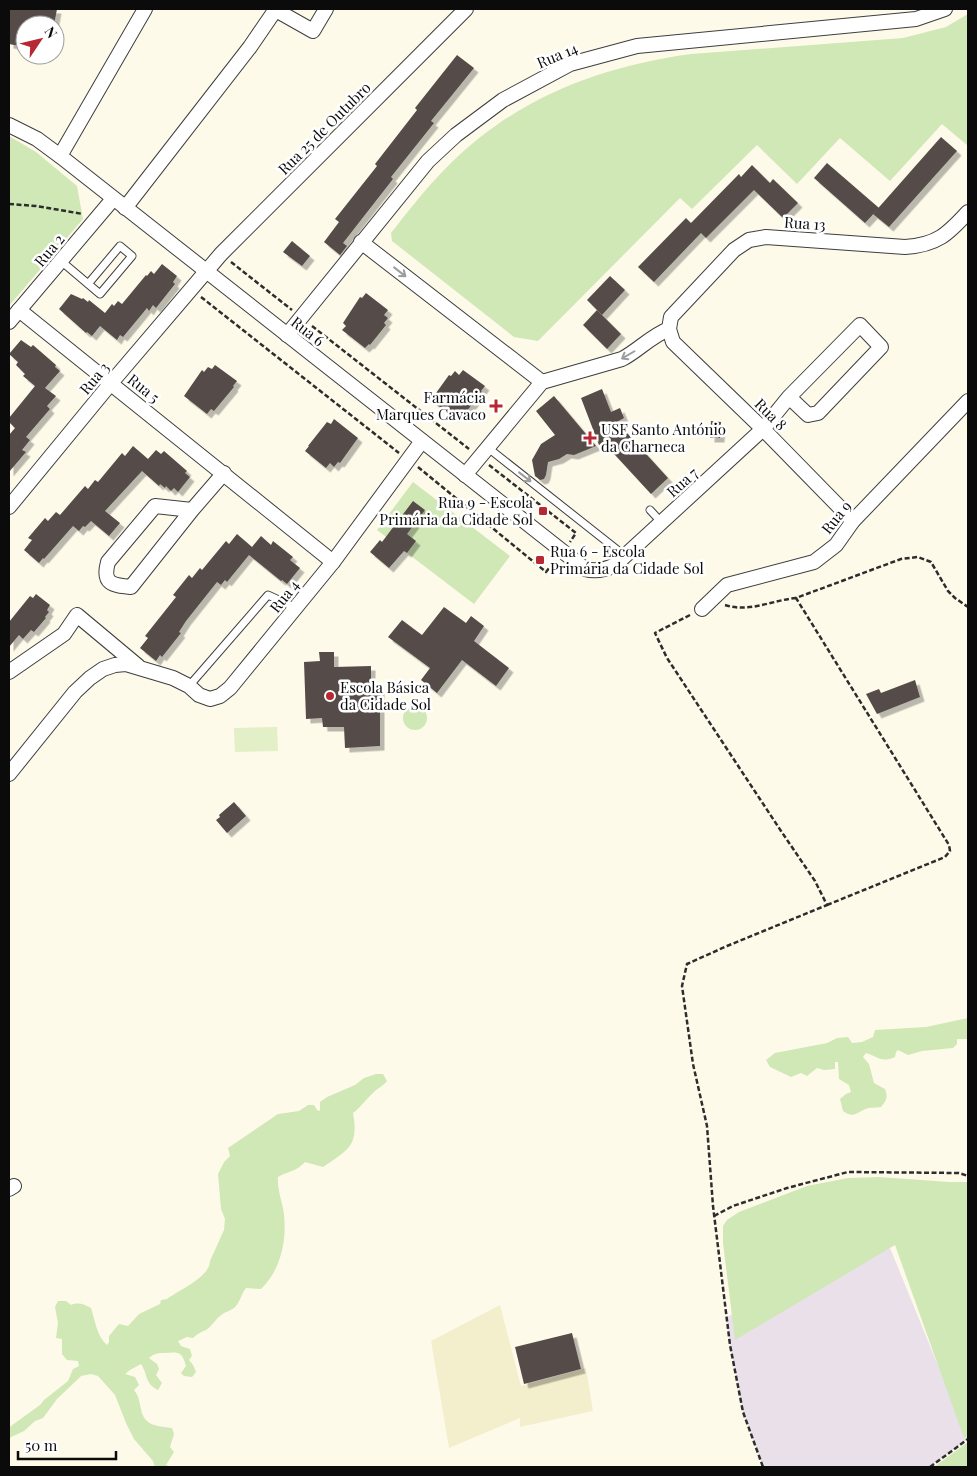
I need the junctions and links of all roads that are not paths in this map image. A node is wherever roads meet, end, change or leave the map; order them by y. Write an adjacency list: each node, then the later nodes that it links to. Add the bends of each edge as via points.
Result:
1 (145, 9): 7 (street)
2 (275, 9): 3 (street, via 313,31); 9 (street, via 250,47)
3 (326, 9)
4 (466, 9): 13 (street, Rua 25 de Outubro)
5 (945, 9): 11 (street, Rua 14, via 916,19 637,46 570,64 503,100 456,135 428,161)
6 (9, 125): 7 (street, Rua 6, via 38,139)
7 (60, 156): 8 (street, Rua 6)
8 (113, 199): 9 (street, Rua 6); 12 (street, Rua 2)
9 (125, 208): 13 (street, Rua 6)
10 (968, 212): 17 (street, Rua 13, via 952,230 922,246 766,237 749,240 734,250 671,317)
11 (361, 242): 18 (street, Rua 14); 19 (street, one-way to 19)
12 (61, 261): 14 (lane); 15 (street, Rua 2)
13 (205, 271): 18 (street, Rua 6); 20 (street, Rua 3)
14 (88, 284): 14 (lane, via 120,246 132,256 100,294)
15 (19, 310): 16 (street, Rua 2); 20 (street, Rua 5)
16 (9, 322)
17 (669, 329): 19 (street, one-way to 19, via 656,334 622,359); 23 (street, Rua 8, via 673,342)
18 (287, 335): 24 (street, Rua 6)
19 (542, 382): 25 (street)
20 (111, 383): 26 (street, Rua 5); 28 (street, Rua 3)
21 (789, 397): 21 (street, Rua 7, via 808,415 818,413 881,346 860,325); 23 (street, Rua 7)
22 (968, 401): 31 (street, Rua 9)
23 (764, 429): 31 (street, Rua 8); 32 (street, Rua 7)
24 (422, 442): 27 (street, Rua 6); 34 (street, Rua 4)
25 (481, 450): 27 (street); 33 (lane, one-way to 33)
26 (224, 473): 29 (street); 34 (street, Rua 5)
27 (465, 475): 35 (street, Rua 6)
28 (9, 508)
29 (192, 510): 29 (street, via 131,587 115,586 107,580 108,562 155,506)
30 (650, 510): 32 (lane)
31 (853, 521): 37 (street, Rua 9, via 836,545 814,562 727,585)
32 (662, 522): 33 (street, Rua 7)
33 (625, 556): 35 (street, Rua 7, via 602,570)
34 (333, 562): 36 (street, Rua 4)
35 (584, 569)
36 (296, 608): 40 (lane, via 268,595); 40 (street, Rua 4, via 220,696 210,699)
37 (702, 609)
38 (140, 668): 39 (street, via 77,615 64,634); 40 (street, Rua 4); 41 (street, via 115,665 90,678)
39 (9, 672)
40 (189, 686)
41 (9, 774)

